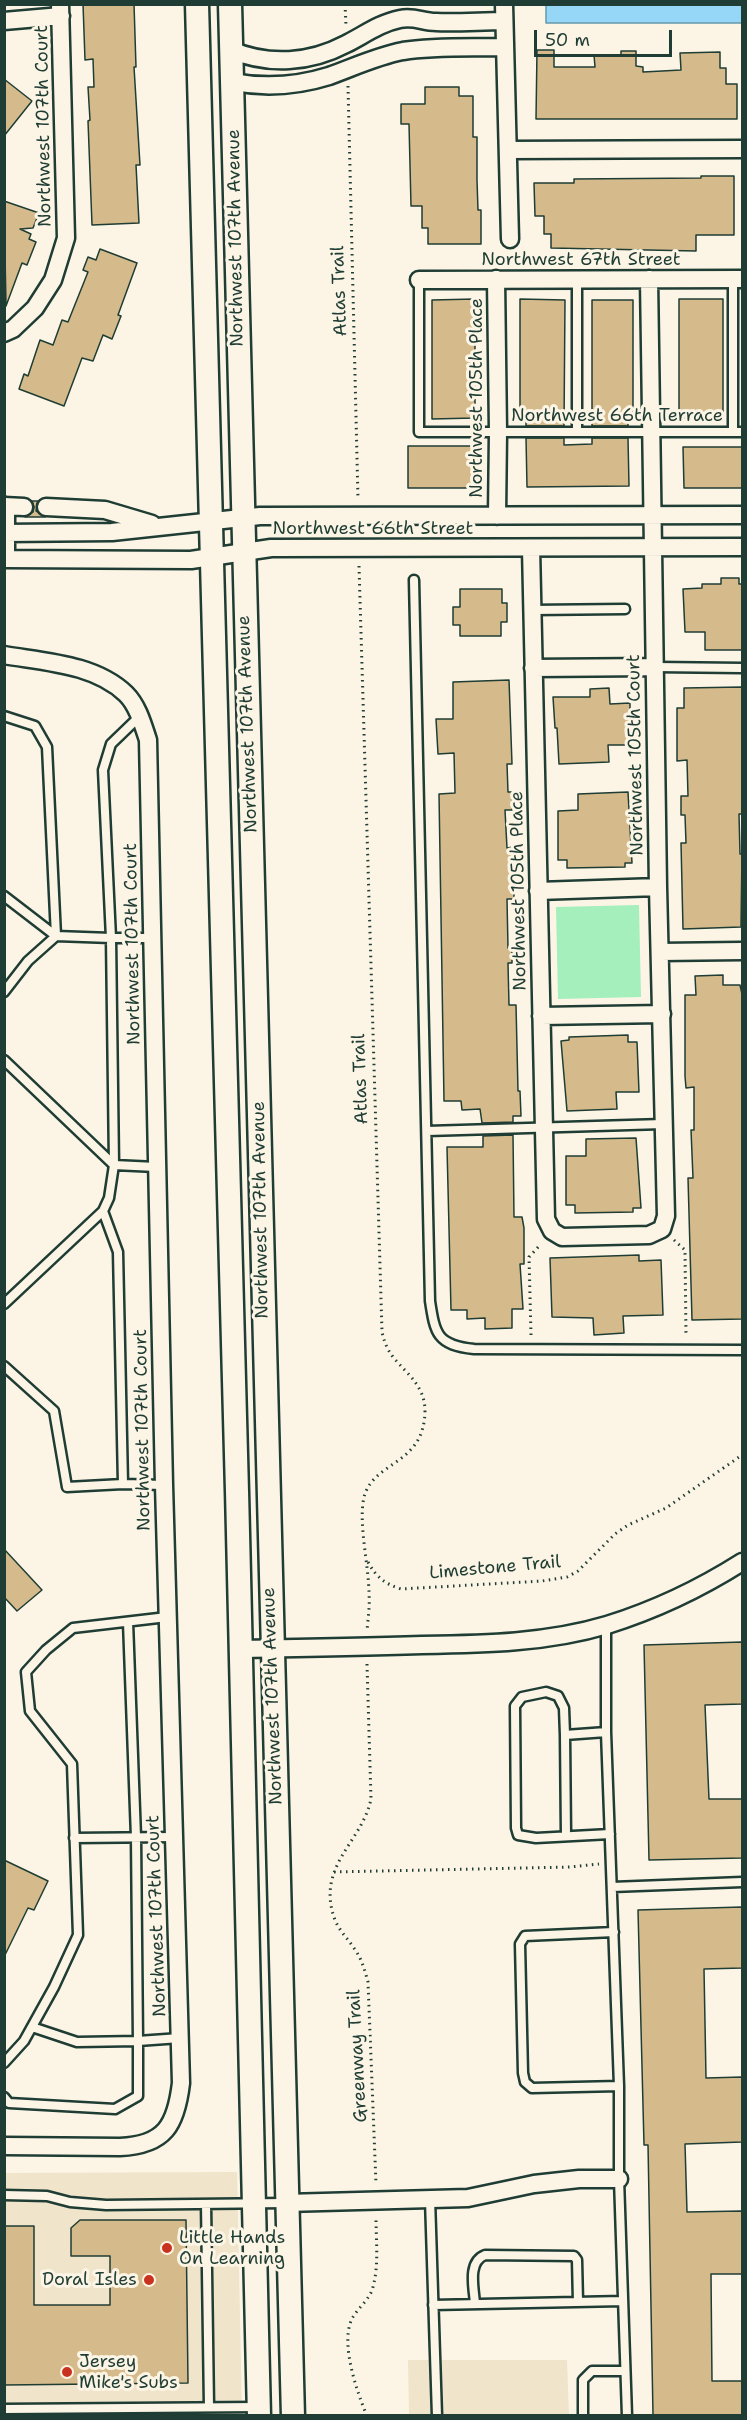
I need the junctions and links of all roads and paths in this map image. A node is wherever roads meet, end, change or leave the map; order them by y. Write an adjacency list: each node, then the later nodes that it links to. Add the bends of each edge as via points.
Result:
1 (197, 4): 8 (main road, Northwest 107th Avenue)
2 (230, 4): 12 (main road, Northwest 107th Avenue)
3 (345, 4): 9 (path)
4 (60, 10): 6 (street); 23 (street, Northwest 107th Court, via 66,238 53,280 35,308)
5 (504, 13): 7 (street); 10 (street)
6 (4, 21)
7 (432, 22): 11 (street); 12 (street, via 414,17 385,22 329,52 296,60 264,60)
8 (198, 33): 14 (main road, via 208,57); 36 (main road, Northwest 107th Avenue)
9 (346, 34)
10 (505, 47): 11 (street); 16 (street)
11 (432, 50): 14 (street, via 371,59 298,84 252,86)
12 (231, 51): 14 (main road, Northwest 107th Avenue)
13 (347, 77): 28 (path, Atlas Trail)
14 (233, 82): 35 (main road, Northwest 107th Avenue)
15 (742, 149): 16 (street)
16 (507, 150): 17 (street)
17 (510, 239)
18 (496, 279): 19 (street, Northwest 67th Street); 22 (street, Northwest 67th Street); 24 (street, Northwest 105th Place)
19 (577, 279): 20 (street, Northwest 67th Street); 25 (lane)
20 (649, 279): 21 (street, Northwest 67th Street); 26 (street, Northwest 105th Court)
21 (738, 279): 27 (lane)
22 (419, 280): 24 (lane, Northwest 66th Terrace, via 419,432)
23 (4, 333)
24 (498, 432): 25 (lane, Northwest 66th Terrace); 34 (street, Northwest 105th Place)
25 (577, 432): 26 (lane, Northwest 66th Terrace)
26 (651, 432): 27 (lane, Northwest 66th Terrace); 32 (street, Northwest 105th Court)
27 (738, 432)
28 (357, 505)
29 (5, 506): 30 (street); 38 (street)
30 (24, 507)
31 (46, 507): 37 (street, Northwest 66th Street, via 105,510)
32 (652, 515): 33 (street, Northwest 66th Street); 34 (street, Northwest 66th Street); 39 (street, Northwest 105th Court)
33 (742, 515)
34 (497, 516): 35 (street, Northwest 66th Street)
35 (243, 518): 36 (street, Northwest 66th Street); 42 (main road, Northwest 107th Avenue)
36 (211, 522): 37 (street, Northwest 66th Street); 43 (main road, Northwest 107th Avenue)
37 (158, 526): 38 (street, Northwest 66th Street, via 78,533)
38 (5, 533): 44 (street)
39 (652, 547): 40 (street, Northwest 66th Street); 41 (street, Northwest 66th Street); 50 (street, Northwest 105th Court)
40 (742, 547)
41 (531, 548): 42 (street, Northwest 66th Street, via 271,548); 48 (street, Northwest 105th Place)
42 (243, 552): 43 (street, Northwest 66th Street); 89 (main road, Northwest 107th Avenue)
43 (212, 557): 44 (street, Northwest 66th Street, via 167,561); 90 (main road, Northwest 107th Avenue)
44 (5, 559)
45 (359, 560): 83 (path, Atlas Trail, via 382,1332 393,1357 415,1379 425,1410 417,1444 371,1482 364,1498)
46 (414, 580): 69 (lane)
47 (625, 609): 48 (lane)
48 (532, 610): 51 (street, Northwest 105th Place)
49 (4, 655): 54 (street, Northwest 107th Court, via 72,667 104,678 128,695)
50 (655, 667): 51 (street); 52 (lane); 55 (street, Northwest 105th Court)
51 (533, 668): 56 (street, Northwest 105th Place)
52 (742, 668)
53 (4, 716): 58 (lane, via 35,726 47,747)
54 (140, 716): 59 (lane, via 111,744 103,770); 60 (street, Northwest 107th Court, via 148,740)
55 (658, 887): 56 (street); 62 (street, Northwest 105th Court)
56 (538, 891): 65 (street, Northwest 105th Place)
57 (4, 896): 58 (lane)
58 (56, 936): 59 (lane); 63 (lane, via 28,961)
59 (111, 938): 60 (lane); 70 (lane)
60 (153, 938): 71 (street, Northwest 107th Court)
61 (742, 951): 62 (street)
62 (660, 952): 64 (street, Northwest 105th Court)
63 (4, 992)
64 (662, 1014): 65 (street); 67 (street, Northwest 105th Court)
65 (541, 1016): 68 (street, Northwest 105th Place)
66 (4, 1060): 70 (lane)
67 (663, 1124): 68 (lane); 73 (street, Northwest 105th Court, via 666,1216)
68 (544, 1128): 69 (lane); 74 (street, Northwest 105th Place, via 546,1219)
69 (427, 1131): 76 (lane, via 430,1301 434,1329 457,1347)
70 (114, 1165): 71 (lane); 72 (lane)
71 (156, 1167): 82 (street, Northwest 107th Court)
72 (103, 1211): 75 (lane); 81 (lane, via 118,1252)
73 (662, 1229): 74 (street, via 649,1235 562,1237); 77 (path, via 685,1250)
74 (552, 1231): 76 (path, via 529,1257)
75 (4, 1304)
76 (531, 1349): 77 (lane)
77 (687, 1350): 78 (lane)
78 (742, 1350)
79 (4, 1366): 81 (lane, via 54,1411 67,1486)
80 (742, 1455): 83 (path, Limestone Trail, via 666,1508 622,1530 578,1571 567,1576 542,1581 401,1589 375,1575)
81 (123, 1484): 82 (lane)
82 (164, 1485): 85 (street, Northwest 107th Court)
83 (367, 1560): 88 (path, Greenway Trail)
84 (742, 1562): 87 (street, via 700,1587)
85 (167, 1617): 86 (lane); 96 (street, Northwest 107th Court)
86 (128, 1622): 95 (lane); 97 (lane, via 73,1628 26,1672 30,1711 72,1764)
87 (606, 1625): 88 (street, via 513,1642); 91 (lane)
88 (367, 1647): 89 (street); 99 (path, Greenway Trail, via 371,1799)
89 (272, 1648): 90 (street); 115 (main road, Northwest 107th Avenue)
90 (240, 1649): 114 (main road, Northwest 107th Avenue)
91 (606, 1732): 92 (lane); 93 (lane)
92 (565, 1735): 94 (lane); 94 (lane, via 564,1708 558,1695 546,1692 522,1697 515,1707 518,1835)
93 (610, 1834): 94 (lane); 98 (lane)
94 (566, 1836)
95 (136, 1837): 96 (lane); 97 (lane); 105 (lane)
96 (174, 1837): 104 (street, Northwest 107th Court)
97 (74, 1838): 103 (lane, via 78,1935)
98 (611, 1863): 99 (path); 101 (lane)
99 (334, 1872): 113 (path, Greenway Trail, via 334,1919 357,1952 368,1982)
100 (742, 1882): 101 (lane)
101 (612, 1887): 102 (lane)
102 (614, 1932): 107 (lane); 107 (lane, via 525,1936 520,1944 523,2073 532,2088)
103 (32, 2027): 105 (lane, via 77,2042); 106 (lane)
104 (180, 2038): 105 (lane); 109 (street, Northwest 107th Court, via 178,2108 167,2129 153,2142 120,2147)
105 (138, 2041): 108 (lane, via 138,2096 115,2109 9,2103)
106 (4, 2063)
107 (619, 2086): 110 (lane)
108 (4, 2097)
109 (4, 2146)
110 (619, 2179): 112 (street, via 579,2179 468,2198); 117 (lane)
111 (4, 2195): 116 (lane, via 47,2196 106,2205)
112 (430, 2199): 113 (street); 120 (lane)
113 (376, 2200): 115 (street); 128 (path, Greenway Trail, via 374,2283 351,2320 348,2334 354,2376)
114 (254, 2203): 115 (lane); 116 (lane); 124 (main road, Northwest 107th Avenue)
115 (286, 2203): 127 (main road, Northwest 107th Avenue)
116 (206, 2204): 123 (lane)
117 (623, 2301): 118 (lane); 121 (lane)
118 (578, 2302): 119 (lane); 119 (lane, via 574,2256 485,2255 474,2264)
119 (475, 2304): 120 (lane)
120 (433, 2305): 129 (lane)
121 (625, 2371): 130 (lane, via 592,2372 583,2380); 131 (lane)
122 (4, 2409): 125 (lane)
123 (204, 2410): 124 (lane); 126 (lane)
124 (259, 2411)
125 (95, 2412): 126 (lane)
126 (148, 2412)
127 (292, 2415)
128 (367, 2415)
129 (437, 2415)
130 (583, 2415)
131 (627, 2415)

